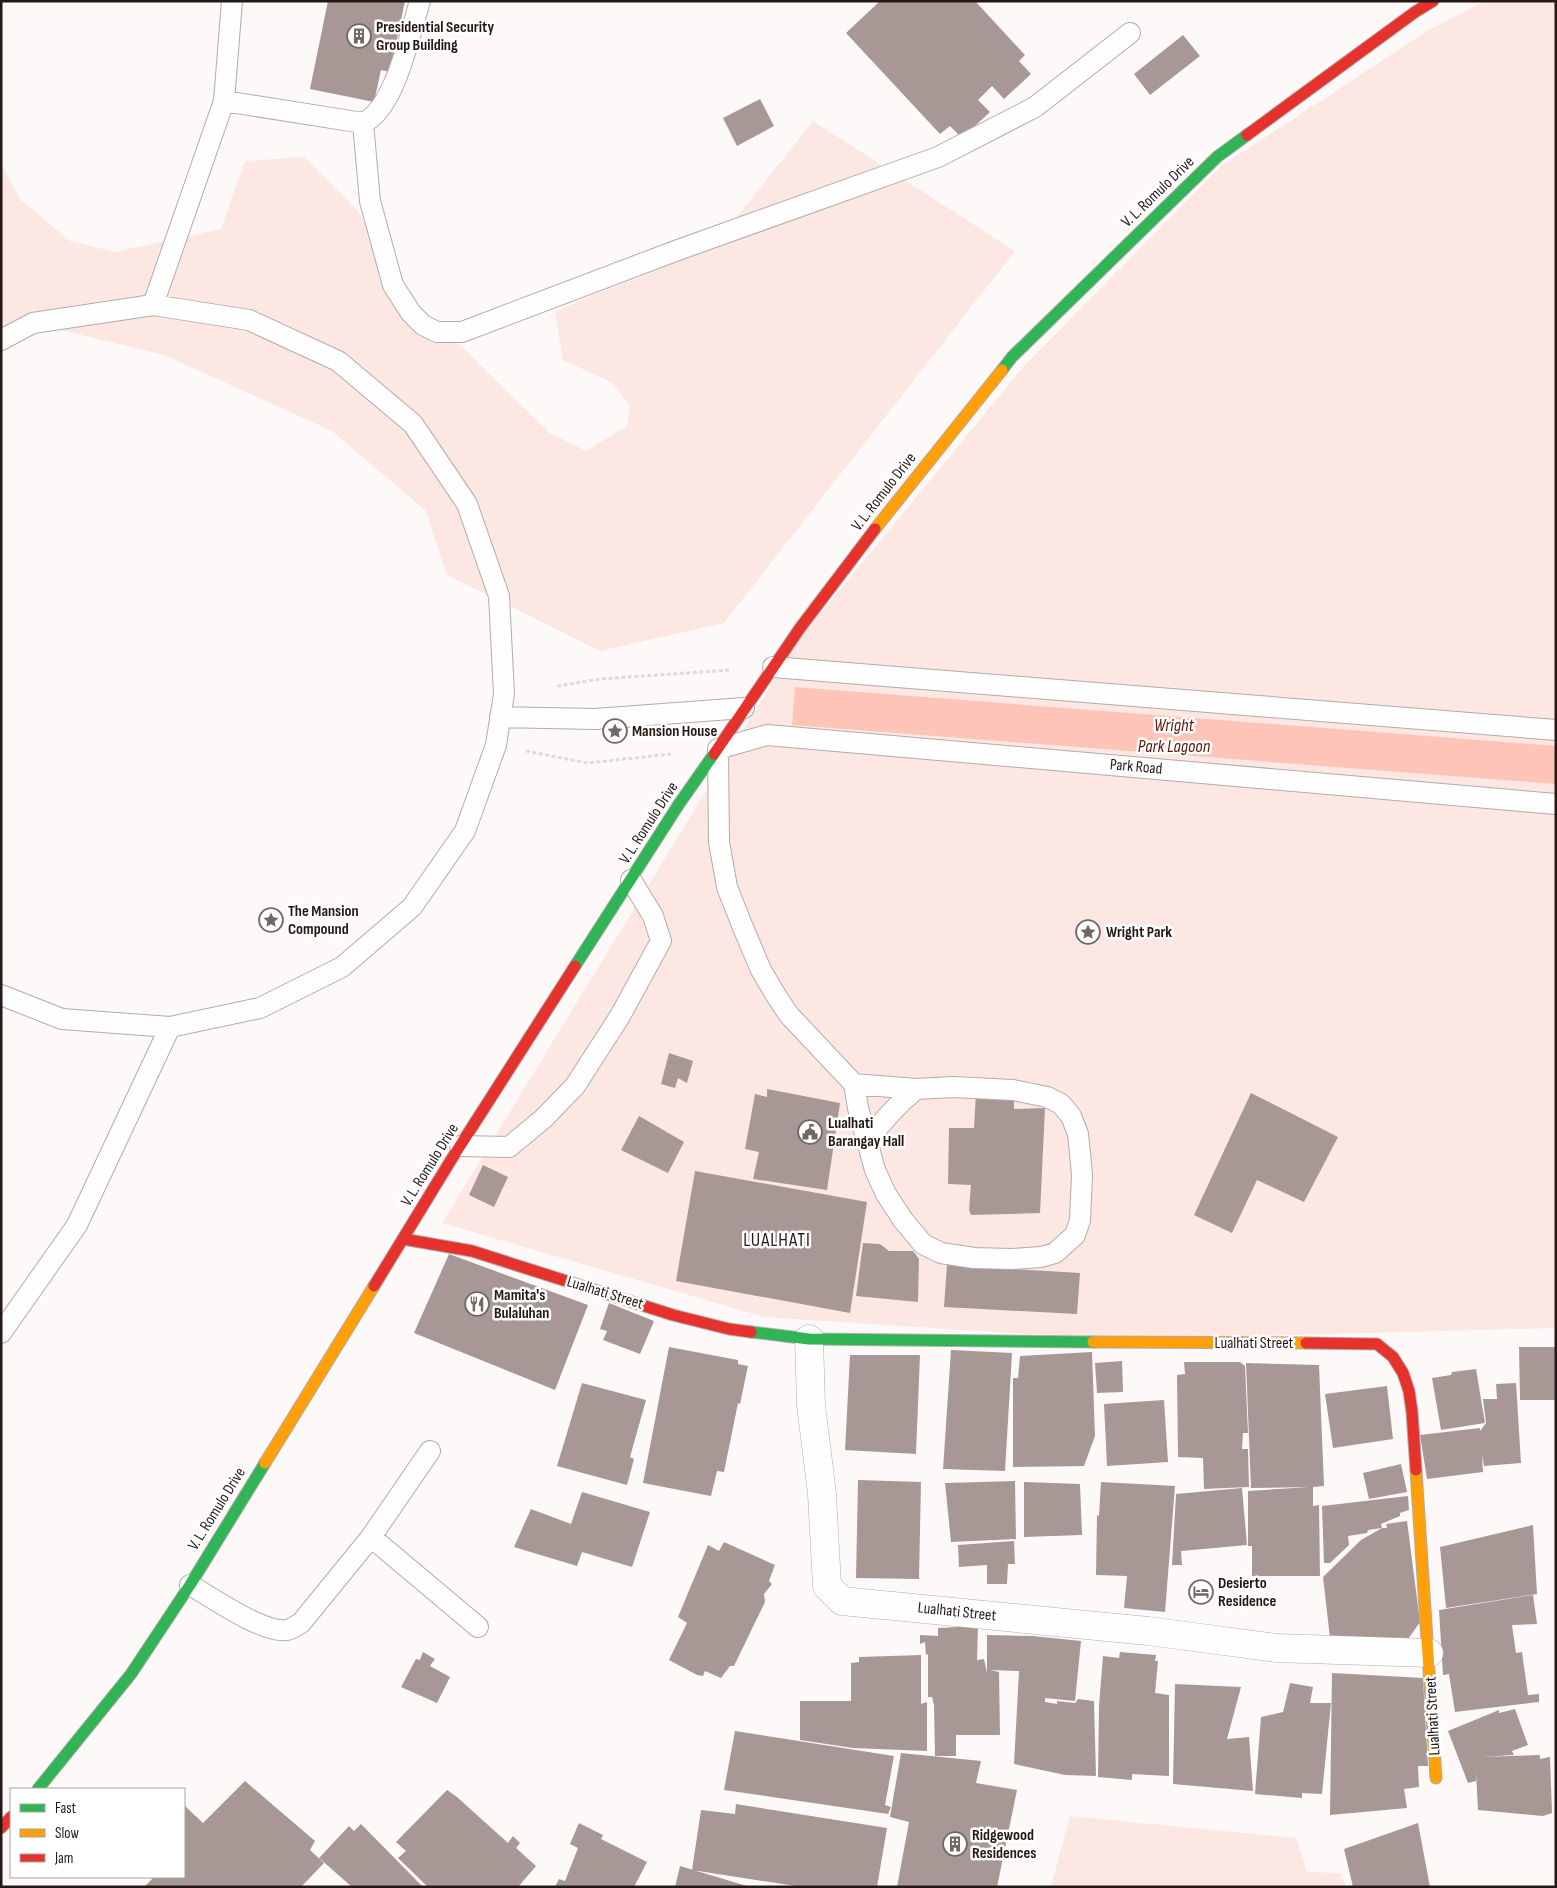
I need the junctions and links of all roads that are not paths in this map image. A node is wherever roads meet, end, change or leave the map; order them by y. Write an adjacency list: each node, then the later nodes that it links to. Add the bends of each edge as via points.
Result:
1 (232, 1): 5 (lane)
2 (420, 1): 6 (lane, via 398,77 372,119)
3 (1434, 1): 9 (main road, V. L. Romulo Drive, via 1217,157 1012,357 896,501)
4 (1130, 33): 6 (lane, via 1035,107 938,157 462,332 437,332 423,325 393,285 370,201)
5 (224, 101): 6 (lane); 7 (lane)
6 (363, 123)
7 (153, 305): 8 (lane, via 33,323); 11 (lane, via 249,320 338,361 412,424 467,504 498,596 504,694)
8 (1, 340)
9 (773, 667): 10 (main road, V. L. Romulo Drive); 12 (lane)
10 (744, 708): 11 (lane, via 595,718); 13 (main road, V. L. Romulo Drive)
11 (500, 717): 17 (lane, via 496,745 465,831 412,907 342,967 260,1008)
12 (1556, 730)
13 (718, 749): 14 (lane, Park Road, via 767,735); 15 (main road, V. L. Romulo Drive); 18 (lane, via 719,842 728,887 742,925 761,970 789,1015)
14 (1556, 804)
15 (631, 880): 21 (main road, V. L. Romulo Drive); 21 (lane, via 653,916 661,941 620,1016 580,1079 543,1120 509,1147)
16 (1, 996): 17 (lane, via 62,1019)
17 (170, 1027): 23 (lane, via 77,1225)
18 (854, 1084): 19 (lane); 20 (lane)
19 (916, 1089): 20 (lane, via 890,1112); 20 (lane, via 1013,1090 1047,1096 1061,1104 1071,1116 1078,1134 1082,1176 1080,1220 1075,1235 1066,1245 1055,1253 1012,1259 952,1255 923,1244 886,1194 875,1170)
20 (868, 1140)
21 (460, 1146): 22 (main road, V. L. Romulo Drive)
22 (403, 1239): 24 (main road, Lualhati Street, via 472,1250 673,1315 730,1329); 27 (main road, V. L. Romulo Drive)
23 (1, 1333)
24 (809, 1339): 29 (street, Lualhati Street, via 811,1405 822,1494 827,1586 842,1602 1148,1631 1276,1648); 29 (main road, Lualhati Street, via 1377,1344 1401,1364 1409,1390)
25 (430, 1451): 26 (lane)
26 (371, 1537): 27 (lane, via 313,1610 301,1623 288,1630 260,1625); 28 (lane)
27 (190, 1586): 31 (main road, V. L. Romulo Drive, via 131,1674)
28 (478, 1627)
29 (1430, 1653): 30 (main road, Lualhati Street)
30 (1436, 1778)
31 (39, 1788)
32 (10, 1818): 33 (main road)
33 (1, 1828)

